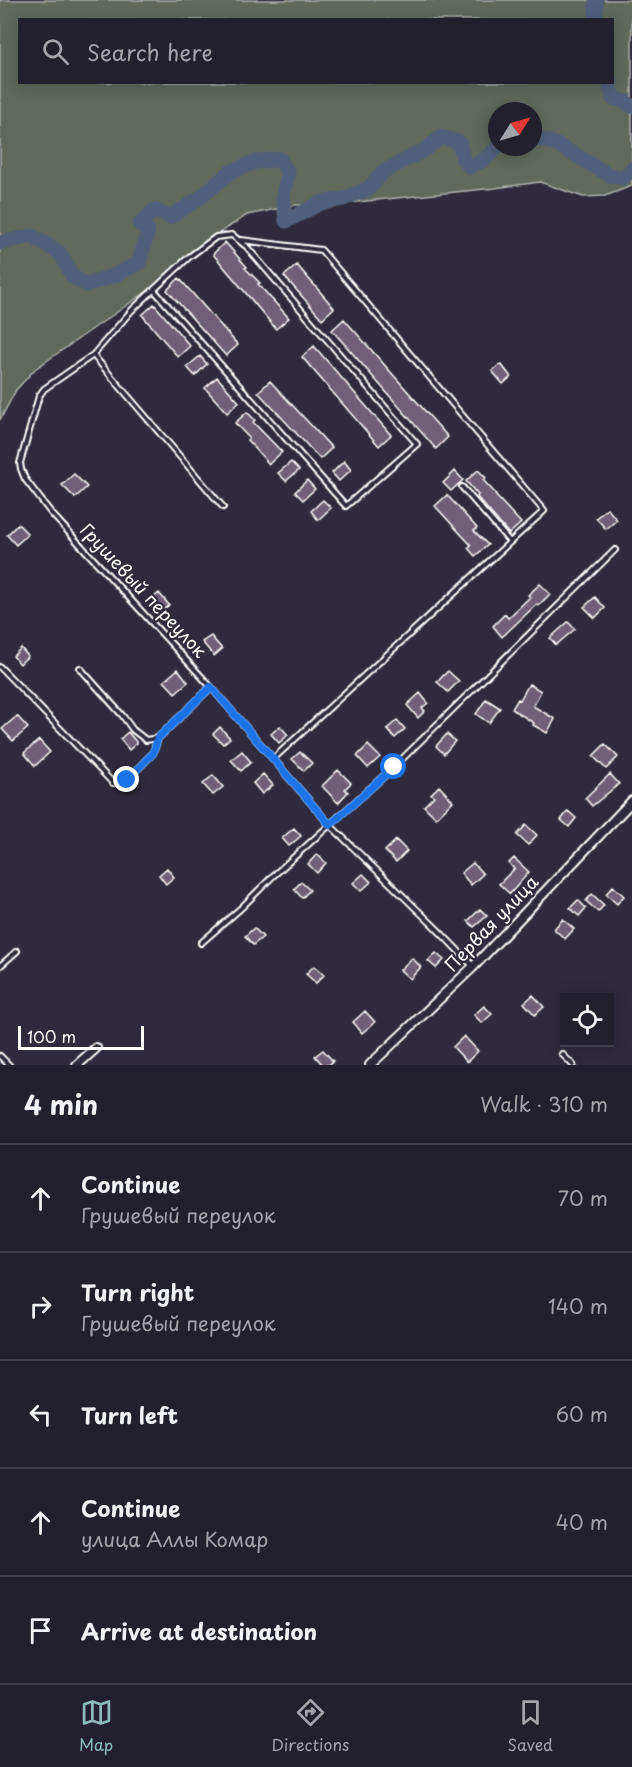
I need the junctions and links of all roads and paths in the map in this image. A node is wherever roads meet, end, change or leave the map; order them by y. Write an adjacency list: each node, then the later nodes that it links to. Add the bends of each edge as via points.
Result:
1 (238, 240): 2 (lane, Грушевый переулок, via 232,235 216,237); 2 (lane, via 417,444 346,506); 6 (lane, Грушевый переулок, via 321,250 544,511)
2 (154, 290): 3 (lane, Грушевый переулок)
3 (93, 355): 5 (lane); 10 (lane, Грушевый переулок, via 39,396 21,470 51,513)
4 (462, 487): 6 (lane)
5 (223, 507)
6 (510, 542): 12 (lane)
7 (615, 550): 14 (lane)
8 (0, 667): 11 (lane, via 113,783 122,783 134,773 153,753)
9 (80, 668): 11 (lane, via 140,736 146,740)
10 (211, 687): 11 (lane); 12 (lane, Грушевый переулок)
11 (158, 738)
12 (273, 759): 14 (lane, Грушевый переулок)
13 (632, 801): 18 (street, Первая улица)
14 (330, 825): 15 (lane); 18 (lane, Грушевый переулок)
15 (201, 943)
16 (17, 951): 17 (lane)
17 (0, 966)
18 (474, 967): 24 (street, Первая улица)
19 (96, 1048): 23 (street)
20 (562, 1054): 25 (lane)
21 (0, 1056): 22 (lane)
22 (9, 1065)
23 (77, 1065)
24 (370, 1065)
25 (573, 1065)

